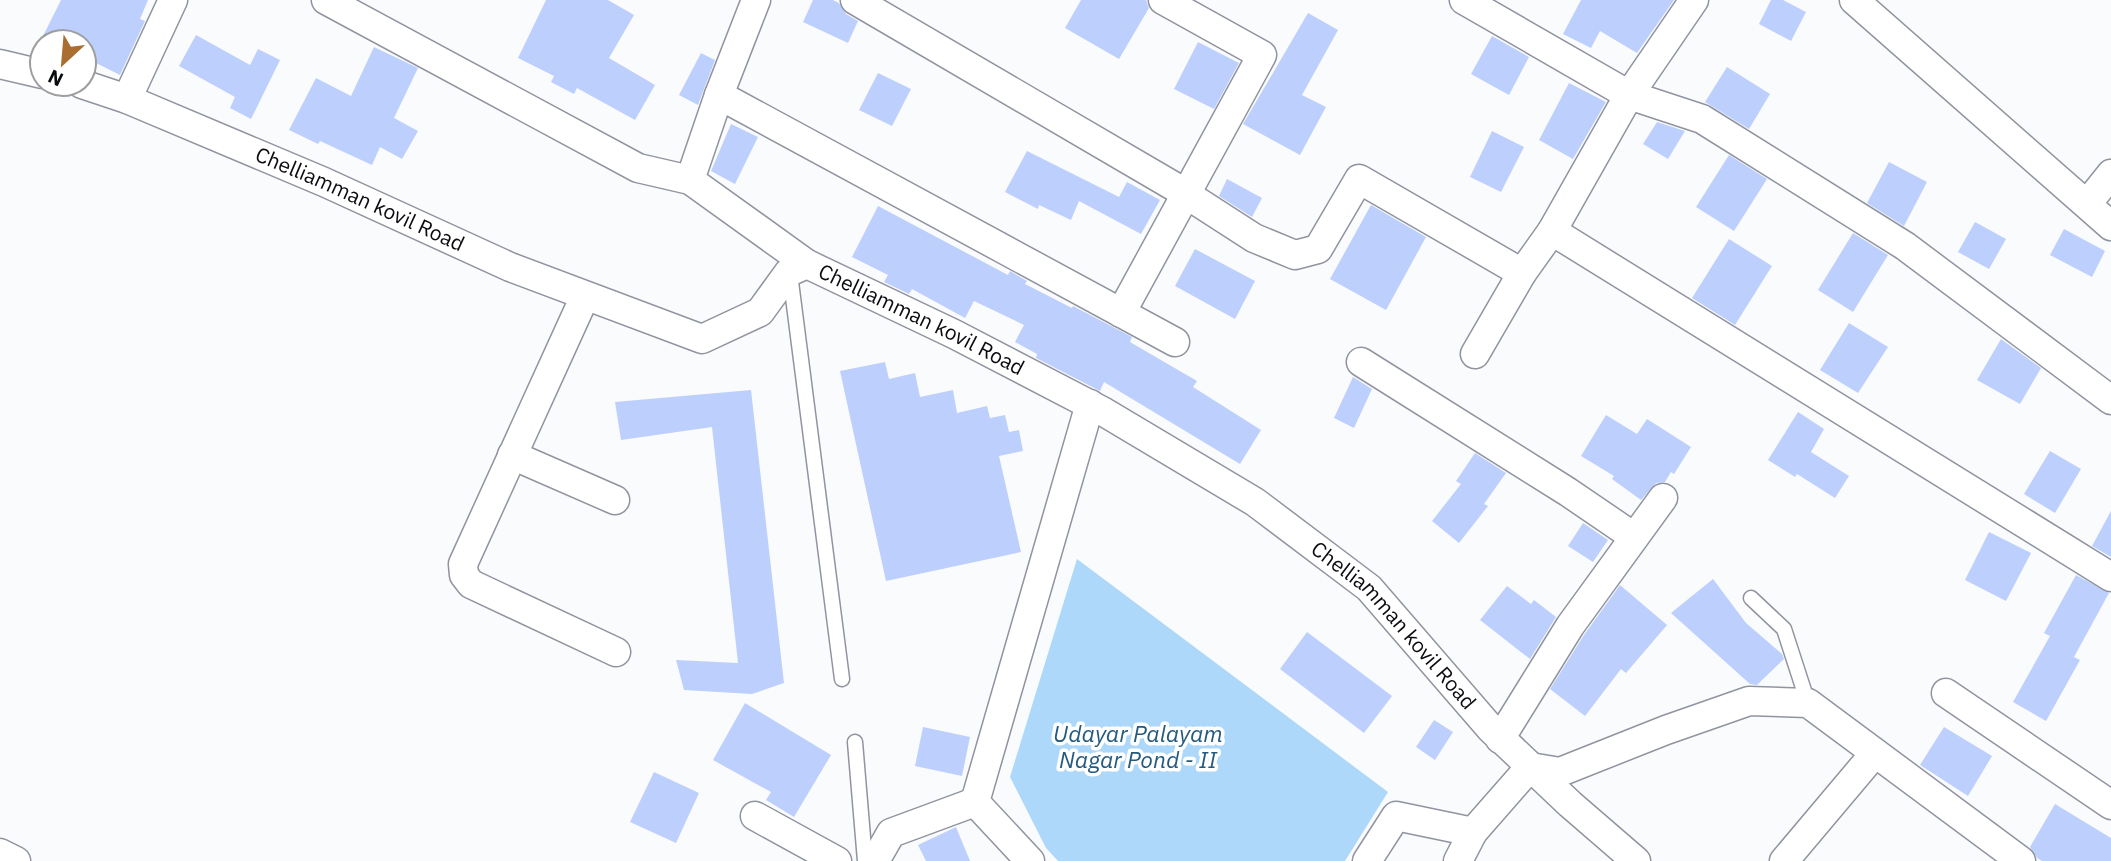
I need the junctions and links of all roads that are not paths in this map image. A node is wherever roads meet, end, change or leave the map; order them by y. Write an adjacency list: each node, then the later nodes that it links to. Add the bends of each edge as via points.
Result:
1 (173, 0): 14 (street)
2 (326, 0): 16 (street, via 638,168)
3 (755, 0): 12 (street)
4 (855, 0): 17 (street)
5 (1164, 0): 17 (street, via 1262,55)
6 (1464, 0): 13 (street)
7 (1694, 0): 13 (street)
8 (1854, 0): 18 (street)
9 (0, 64): 10 (street)
10 (28, 71)
11 (98, 89): 14 (street, Chelliamman kovil Road)
12 (719, 95): 16 (street); 24 (street)
13 (1629, 95): 20 (street); 28 (street, via 1702,119 1905,246)
14 (127, 99): 23 (street, Chelliamman kovil Road)
15 (2111, 174): 18 (street)
16 (690, 180): 21 (street)
17 (1185, 194): 22 (street, via 1254,238 1295,255 1318,249 1359,178); 24 (street)
18 (2087, 204): 19 (street)
19 (2111, 226)
20 (1552, 231): 22 (street); 34 (street)
21 (798, 268): 23 (street, Chelliamman kovil Road, via 760,312 702,340); 29 (street, Chelliamman kovil Road, via 954,334); 37 (lane)
22 (1522, 273): 26 (street)
23 (585, 296): 30 (street)
24 (1121, 313): 25 (street)
25 (1175, 342)
26 (1475, 354)
27 (1361, 362): 33 (street)
28 (2111, 400)
29 (1090, 404): 40 (street, Chelliamman kovil Road, via 1255,502 1369,587); 44 (street)
30 (512, 455): 32 (street); 36 (street, via 463,564 464,575 471,584)
31 (1663, 498): 33 (street)
32 (615, 500)
33 (1634, 537): 40 (street, via 1570,626)
34 (2111, 577)
35 (1751, 598): 39 (lane, via 1784,629)
36 (617, 652)
37 (842, 679)
38 (1946, 693): 45 (street)
39 (1808, 703): 42 (street); 43 (street, via 1749,701 1560,772)
40 (1500, 739): 43 (street, Chelliamman kovil Road)
41 (855, 742): 52 (lane)
42 (1875, 753): 49 (street); 58 (street)
43 (1530, 767): 47 (street); 57 (street, Chelliamman kovil Road)
44 (975, 802): 53 (street, via 891,833); 54 (street)
45 (2111, 805)
46 (755, 816): 51 (street)
47 (1473, 832): 55 (street, via 1396,816); 56 (street)
48 (0, 853): 50 (street)
49 (2013, 859)
50 (16, 861)
51 (837, 861)
52 (865, 861)
53 (875, 861)
54 (1030, 861)
55 (1367, 861)
56 (1458, 861)
57 (1636, 861)
58 (1784, 861)

